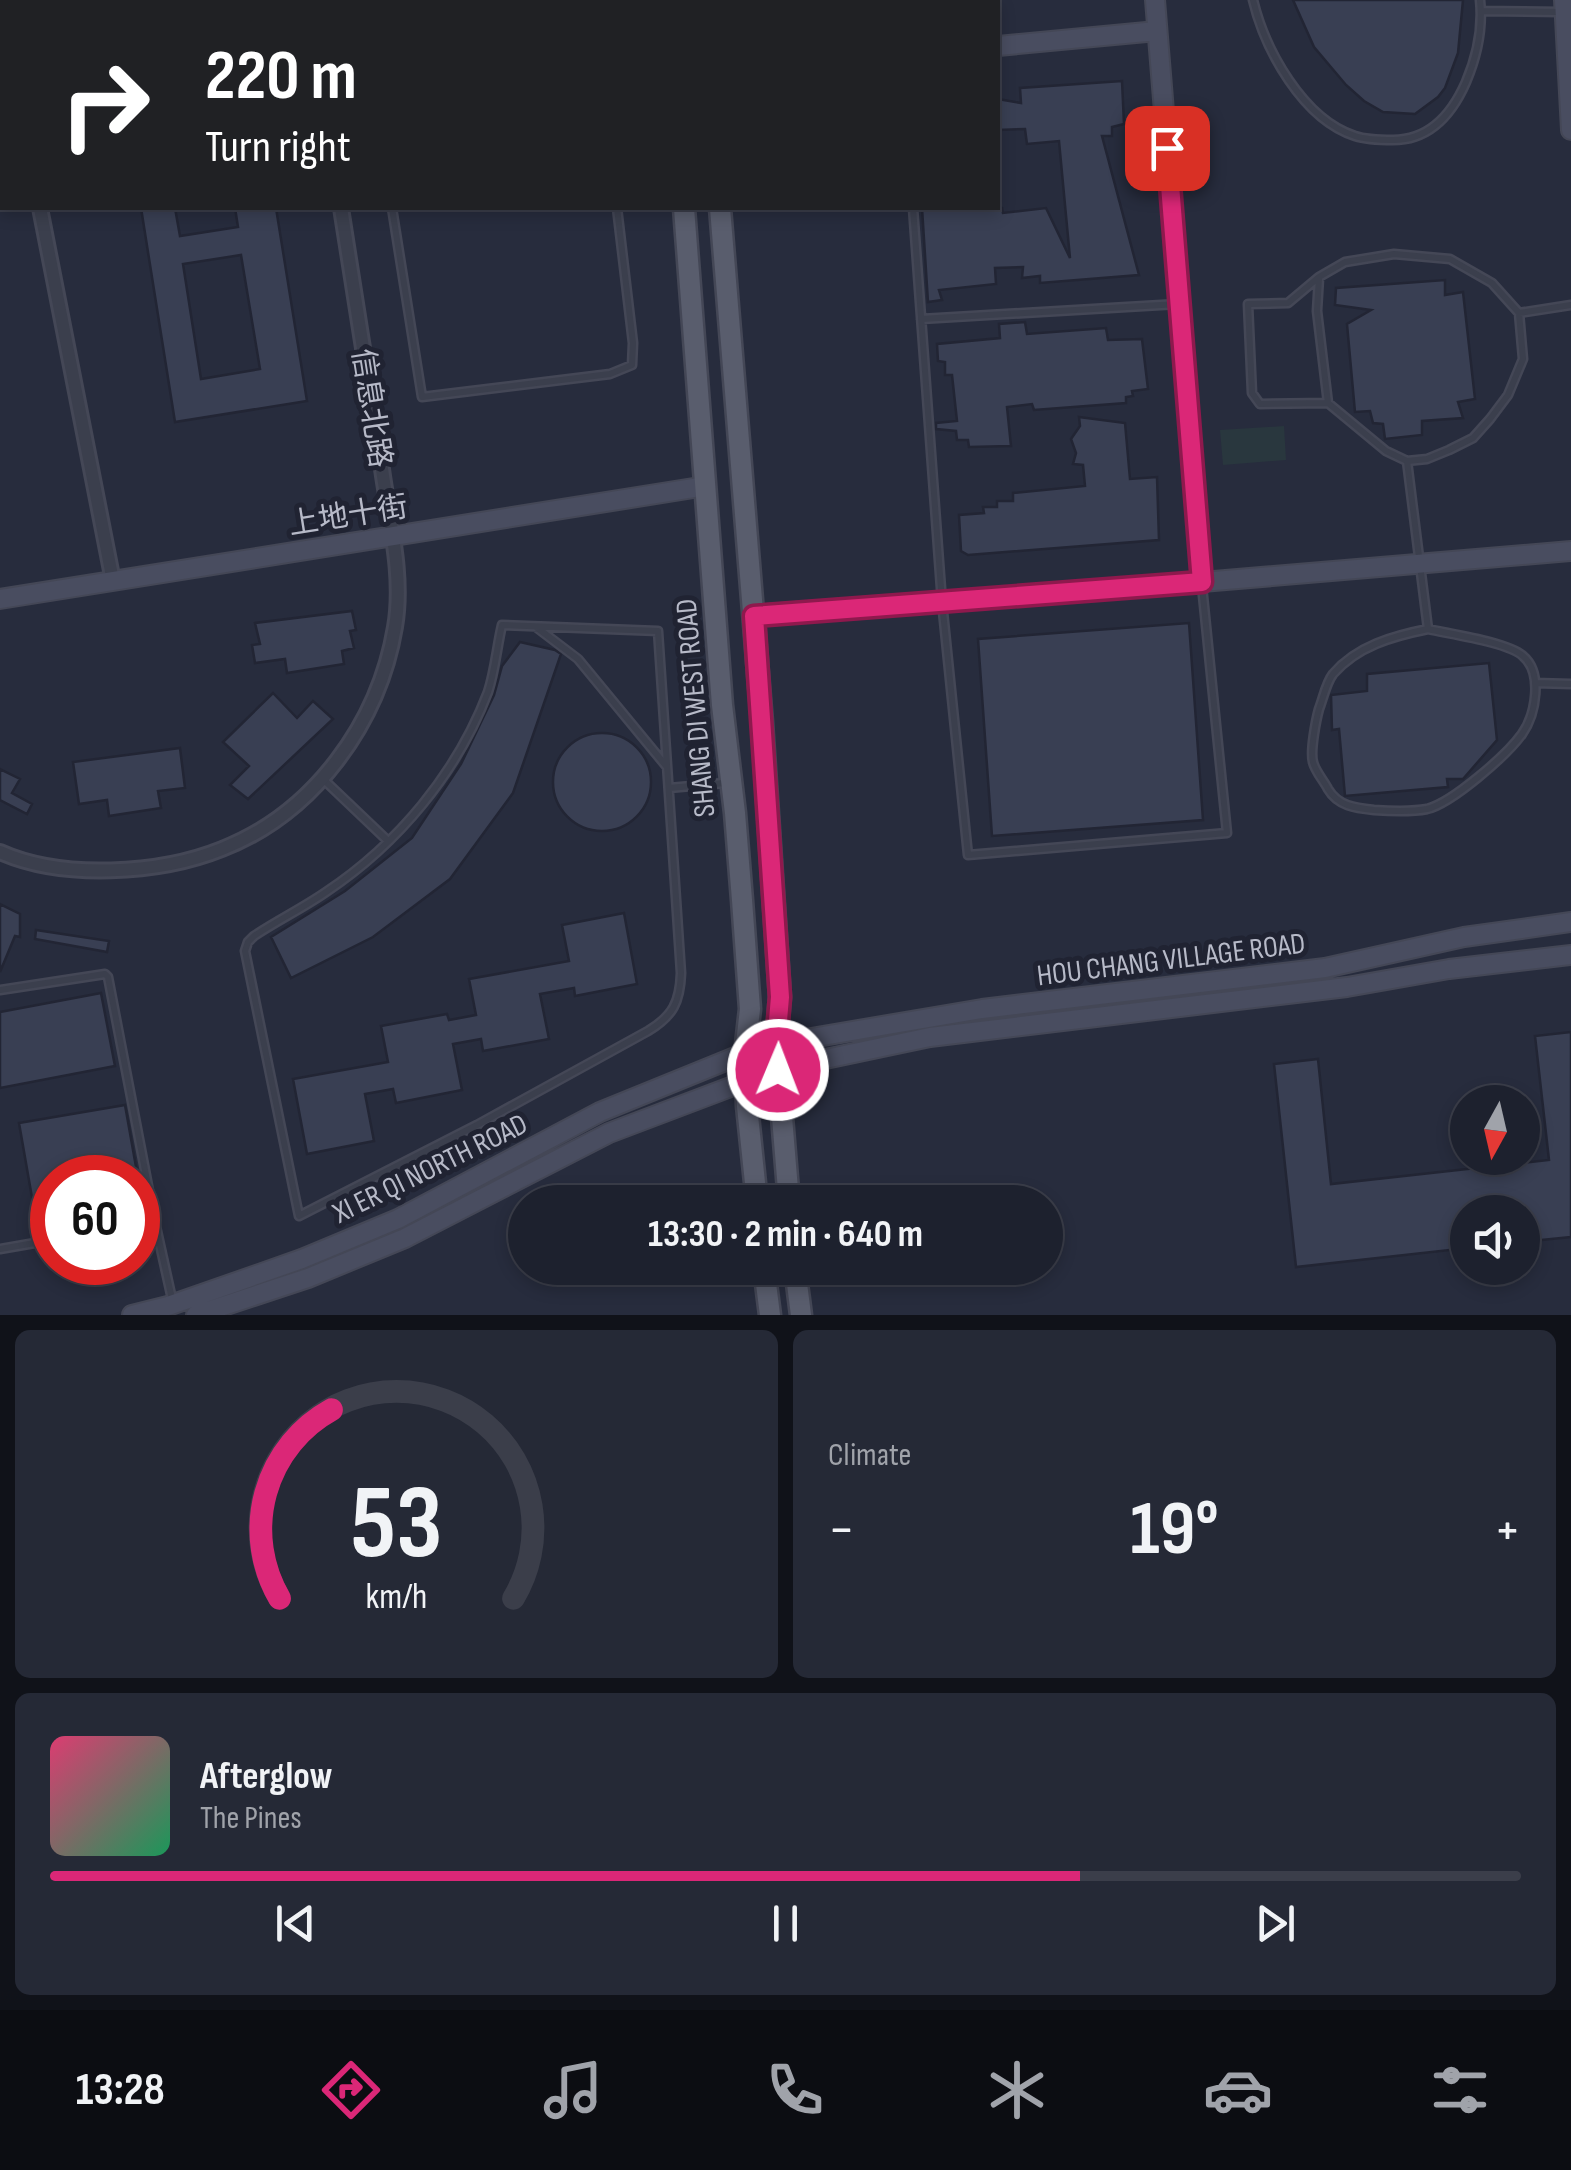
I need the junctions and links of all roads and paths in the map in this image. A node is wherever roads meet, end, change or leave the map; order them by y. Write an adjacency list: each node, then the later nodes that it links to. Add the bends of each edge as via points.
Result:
1 (1155, 0): 6 (main road)
2 (1253, 0): 5 (lane, via 1267,45 1312,106 1354,135 1385,140 1430,131 1454,105 1471,70)
3 (1480, 0): 5 (lane)
4 (1566, 7): 5 (lane); 8 (main road)
5 (1481, 11)
6 (1157, 32): 7 (main road); 17 (main road)
7 (1000, 46)
8 (1571, 130)
9 (40, 210): 27 (street)
10 (341, 210): 24 (street, 信息北路)
11 (392, 210): 12 (lane, via 422,398 610,374 632,365)
12 (616, 210)
13 (684, 210): 23 (main road, SHANG DI WEST ROAD)
14 (720, 210): 31 (main road)
15 (913, 210): 20 (lane)
16 (1319, 277): 19 (lane, via 1344,262 1394,254 1450,259 1492,283); 21 (lane); 21 (lane, via 1288,303 1248,304 1252,393 1260,404)
17 (1179, 304): 20 (lane); 28 (main road)
18 (1571, 306): 19 (lane)
19 (1519, 313): 22 (lane, via 1523,359 1508,396 1473,438 1427,459)
20 (921, 318): 30 (lane)
21 (1328, 403): 22 (lane)
22 (1407, 460): 26 (lane)
23 (706, 486): 24 (main road, 上地十街); 38 (main road, SHANG DI WEST ROAD)
24 (392, 536): 27 (main road, 上地十街); 37 (street, 信息北路, via 398,595 382,674 364,718)
25 (1571, 551): 26 (main road)
26 (1421, 564): 28 (main road); 33 (lane)
27 (114, 581): 29 (main road, 上地十街)
28 (1202, 582): 30 (main road); 30 (lane, via 1226,833 968,856)
29 (0, 599)
30 (942, 602): 31 (main road)
31 (754, 616): 45 (main road, via 780,997)
32 (535, 626): 36 (lane, via 578,659); 36 (lane, via 658,631); 40 (lane, via 502,624 489,689 466,740)
33 (1428, 630): 34 (lane, via 1516,651); 34 (lane, via 1380,642 1331,676 1316,719 1313,762 1334,798 1352,808 1428,809 1461,792 1523,733)
34 (1535, 682): 35 (lane)
35 (1571, 684)
36 (667, 768): 39 (lane)
37 (322, 778): 40 (lane); 41 (street, 信息北路, via 276,822 206,856 130,870 56,867)
38 (732, 782): 39 (lane); 46 (main road, SHANG DI WEST ROAD, via 750,1009)
39 (668, 788): 40 (lane, via 681,973 680,992 663,1022 299,1216 245,951 254,936 325,893)
40 (388, 841)
41 (0, 852)
42 (1571, 922): 45 (main road, HOU CHANG VILLAGE ROAD, via 1464,936 1325,968 982,1009)
43 (1571, 955): 47 (main road, HOU CHANG VILLAGE ROAD, via 930,1037)
44 (0, 990): 49 (lane, via 108,977)
45 (776, 1044): 46 (main road, HOU CHANG VILLAGE ROAD); 47 (main road)
46 (746, 1053): 48 (main road, SHANG DI WEST ROAD); 57 (main road, XI ER QI NORTH ROAD, via 600,1112 398,1219)
47 (778, 1070): 48 (main road, HOU CHANG VILLAGE ROAD); 51 (main road)
48 (747, 1079): 50 (main road, SHANG DI WEST ROAD); 59 (main road, XI ER QI NORTH ROAD, via 609,1133 405,1238)
49 (142, 1155)
50 (755, 1185)
51 (787, 1185)
52 (30, 1244): 54 (lane)
53 (160, 1245): 57 (lane)
54 (0, 1249)
55 (766, 1285): 60 (main road)
56 (797, 1285): 61 (main road)
57 (173, 1304): 58 (main road, XI ER QI NORTH ROAD)
58 (132, 1315)
59 (196, 1315)
60 (770, 1315)
61 (801, 1315)

